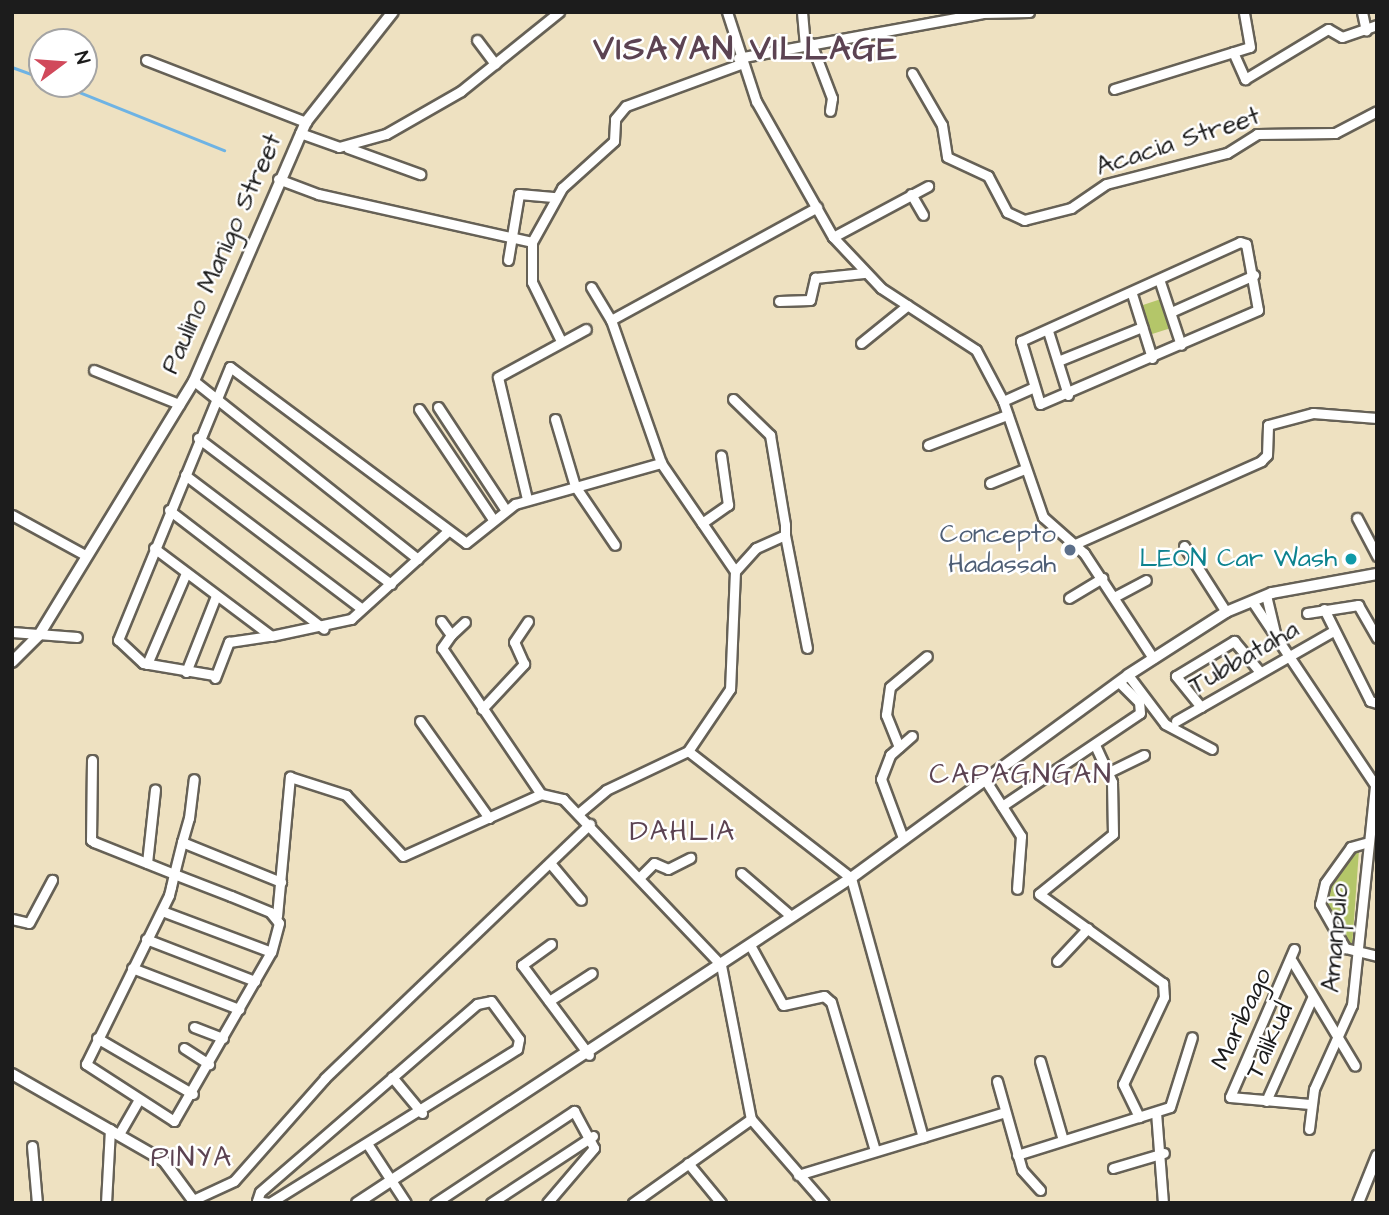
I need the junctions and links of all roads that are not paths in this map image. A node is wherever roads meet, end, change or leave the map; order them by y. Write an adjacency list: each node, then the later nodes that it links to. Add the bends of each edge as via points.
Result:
1 (393, 12): 20 (street, Paulino Manigo Street)
2 (559, 12): 15 (street)
3 (727, 12): 14 (street)
4 (802, 12): 11 (street)
5 (1029, 12): 11 (street, via 982,13)
6 (1244, 12): 12 (street, via 1252,43)
7 (1362, 12): 9 (street)
8 (1377, 25): 9 (street)
9 (1366, 31): 12 (street, via 1342,37 1328,29 1245,79)
10 (477, 40): 15 (street)
11 (808, 43): 14 (street); 18 (street, via 832,98)
12 (1233, 52): 17 (street)
13 (146, 60): 20 (street)
14 (739, 61): 26 (street, via 626,106 615,119 614,141); 27 (street)
15 (495, 64): 21 (street, via 413,120)
16 (912, 74): 19 (street, Acacia Street, via 942,125 947,158 988,176 1007,212 1024,220 1071,208 1106,184 1227,153 1257,134 1335,133)
17 (1114, 89)
18 (830, 111)
19 (1377, 111)
20 (303, 127): 21 (street); 23 (street, Paulino Manigo Street)
21 (347, 147): 22 (street)
22 (420, 174)
23 (278, 179): 29 (street, via 318,194); 51 (street, Paulino Manigo Street)
24 (928, 186): 25 (street)
25 (911, 194): 28 (street); 30 (street)
26 (556, 197): 29 (street, via 523,191); 31 (street)
27 (817, 207): 30 (street); 41 (street)
28 (923, 215)
29 (512, 234): 31 (street); 32 (street)
30 (834, 237): 33 (street)
31 (532, 242): 45 (street, via 532,282)
32 (508, 260)
33 (864, 273): 38 (street, via 816,278 810,300); 39 (street)
34 (1254, 275): 35 (street, via 1242,241); 40 (street); 47 (street, via 1258,310)
35 (1160, 282): 37 (street); 40 (street)
36 (591, 287): 41 (street)
37 (1132, 294): 42 (street); 44 (street)
38 (779, 301)
39 (908, 305): 46 (street); 56 (street, via 976,350)
40 (1171, 312): 47 (street)
41 (611, 320): 66 (street)
42 (1142, 327): 48 (street); 49 (street)
43 (586, 329): 45 (street)
44 (1048, 331): 49 (street); 52 (street, via 1020,342)
45 (560, 339): 71 (street, via 498,377)
46 (861, 343)
47 (1181, 345): 48 (street)
48 (1152, 358): 53 (street)
49 (1058, 361): 53 (street)
50 (94, 370): 57 (street)
51 (194, 382): 54 (street); 57 (street, Paulino Manigo Street)
52 (1034, 387): 53 (street, via 1042,405); 56 (street)
53 (1068, 395)
54 (212, 399): 63 (street); 78 (street, via 233,367); 86 (street)
55 (733, 399): 79 (street, via 770,435)
56 (1003, 401): 60 (street)
57 (178, 404): 84 (street, Paulino Manigo Street)
58 (438, 407): 72 (street)
59 (419, 410): 75 (street)
60 (1007, 415): 64 (street); 67 (street)
61 (1377, 418): 80 (street, via 1313,413 1268,425 1267,455 1261,461)
62 (555, 419): 70 (street)
63 (198, 438): 68 (street); 92 (street)
64 (928, 446)
65 (721, 455): 77 (street, via 728,505)
66 (661, 463): 70 (street); 77 (street)
67 (1024, 468): 69 (street); 80 (street, via 1049,527)
68 (185, 475): 73 (street); 98 (street)
69 (990, 483)
70 (575, 486): 71 (street); 81 (street)
71 (527, 499): 72 (street)
72 (505, 509): 75 (street)
73 (169, 510): 83 (street); 105 (street)
74 (12, 515): 84 (street)
75 (492, 518): 78 (street, via 470,542)
76 (1357, 518): 85 (street)
77 (702, 523): 87 (street)
78 (447, 532): 86 (street)
79 (785, 535): 87 (street, via 756,548); 114 (street)
80 (1075, 544): 90 (street)
81 (615, 545)
82 (1184, 546): 100 (street)
83 (154, 548): 88 (street); 119 (street, via 118,640)
84 (85, 555): 108 (street, Paulino Manigo Street)
85 (1377, 556)
86 (418, 559): 92 (street)
87 (735, 570): 132 (street, via 730,689)
88 (186, 573): 94 (street); 119 (street)
89 (1377, 574): 93 (street)
90 (1102, 578): 95 (street); 96 (street)
91 (1146, 580): 95 (street)
92 (391, 584): 98 (street)
93 (1266, 595): 97 (street); 112 (street)
94 (216, 596): 110 (street); 121 (street)
95 (1114, 597): 117 (street)
96 (1069, 598)
97 (1252, 601): 100 (street); 112 (street)
98 (361, 608): 105 (street)
99 (1324, 609): 101 (street); 106 (street); 113 (street, via 1358,605)
100 (1226, 612): 117 (street)
101 (1307, 613)
102 (441, 621): 109 (street)
103 (528, 621): 125 (street, via 514,642 524,664)
104 (465, 622): 109 (street)
105 (324, 629): 110 (street)
106 (1333, 631): 115 (street, Tubbataha); 123 (street, via 1370,701)
107 (12, 632): 108 (street)
108 (39, 635): 111 (street); 118 (street, Paulino Manigo Street)
109 (451, 635): 125 (street, via 442,648)
110 (271, 636): 121 (street, via 229,642 215,677)
111 (77, 637)
112 (1276, 637): 115 (street)
113 (1377, 638)
114 (807, 648)
115 (1287, 655): 120 (street, Tubbataha); 138 (street)
116 (927, 656): 130 (street, via 890,687 886,715)
117 (1153, 658): 122 (street)
118 (12, 662)
119 (147, 664): 121 (street)
120 (1259, 671): 124 (street, Tubbataha); 124 (street, via 1234,641 1176,676)
121 (187, 672)
122 (1124, 678): 129 (street, via 1142,710); 131 (street, via 1165,723); 136 (street)
123 (1377, 703)
124 (1201, 707): 127 (street, Tubbataha)
125 (482, 709): 140 (street)
126 (420, 721): 143 (street)
127 (1176, 721)
128 (912, 736): 130 (street)
129 (1095, 746): 135 (street); 141 (street)
130 (899, 747): 145 (street, via 881,779)
131 (1212, 749)
132 (688, 751): 142 (street, via 597,795); 154 (street)
133 (1144, 755): 135 (street)
134 (92, 760): 149 (street, via 89,837)
135 (1109, 772): 163 (street, via 1113,834 1040,890 1046,902)
136 (984, 778): 141 (street); 145 (street)
137 (194, 779): 146 (street)
138 (1376, 785): 147 (street, Amanpulo)
139 (155, 789): 149 (street)
140 (541, 794): 142 (street, via 563,799); 143 (street)
141 (1002, 806): 157 (street, via 1022,843)
142 (579, 813): 144 (street)
143 (489, 818): 156 (street, via 399,856 346,795 290,778)
144 (590, 824): 150 (street); 153 (street)
145 (903, 838): 154 (street)
146 (182, 842): 152 (street); 156 (street)
147 (1365, 843): 169 (street, Amanpulo); 169 (street, via 1352,845 1320,896 1343,945)
148 (690, 858): 153 (street, via 668,869 654,863)
149 (147, 863): 152 (street)
150 (550, 863): 158 (street); 218 (street, via 325,1078 234,1181)
151 (741, 873): 161 (street)
152 (174, 874): 159 (street); 160 (street)
153 (641, 876): 173 (street)
154 (851, 878): 161 (street); 205 (street)
155 (52, 880): 162 (street, via 29,923)
156 (281, 882): 160 (street)
157 (1017, 889)
158 (581, 900)
159 (162, 911): 164 (street); 168 (street)
160 (277, 916): 168 (street)
161 (791, 916): 166 (street)
162 (12, 919)
163 (1088, 928): 171 (street); 200 (street, via 1165,987 1123,1084)
164 (146, 939): 174 (street); 176 (street)
165 (551, 944): 178 (street, via 522,963)
166 (750, 945): 173 (street); 209 (street, via 783,1005 829,998)
167 (1294, 949): 172 (street, Maribago)
168 (271, 952): 176 (street)
169 (1355, 954): 170 (street); 181 (street, Amanpulo, via 1352,1004)
170 (1377, 956)
171 (1057, 961)
172 (1292, 961): 177 (street, Maribago); 195 (street, Maribago, via 1230,1096)
173 (721, 965): 186 (street); 201 (street)
174 (132, 968): 179 (street); 183 (street)
175 (592, 973): 178 (street)
176 (255, 981): 179 (street)
177 (1312, 998): 181 (street, Maribago); 195 (street, Talikud)
178 (548, 1001): 186 (street)
179 (239, 1009): 184 (street)
180 (194, 1027): 184 (street)
181 (1335, 1034): 189 (street, Maribago); 196 (street, Amanpulo)
182 (1192, 1037): 198 (street, via 1172,1104)
183 (97, 1038): 193 (street); 194 (street, via 87,1068)
184 (223, 1038): 188 (street)
185 (184, 1048): 188 (street)
186 (589, 1055): 216 (street)
187 (1040, 1061): 206 (street)
188 (209, 1064): 193 (street)
189 (1355, 1066)
190 (12, 1073): 203 (street)
191 (393, 1077): 199 (street); 199 (street, via 477,1004 491,1001 519,1039 517,1049); 221 (street, via 260,1192 257,1201)
192 (997, 1081): 197 (street)
193 (193, 1094): 194 (street, via 177,1121)
194 (138, 1101): 203 (street)
195 (1266, 1101): 196 (street, Maribago)
196 (1310, 1104): 202 (street, Amanpulo)
197 (1005, 1112): 205 (street); 211 (street)
198 (1156, 1112): 200 (street); 210 (street)
199 (422, 1113): 207 (street)
200 (1139, 1117): 206 (street)
201 (751, 1119): 213 (street); 215 (street)
202 (1309, 1129)
203 (114, 1132): 218 (street, via 174,1169); 220 (street)
204 (593, 1136): 224 (street, via 574,1111); 225 (street); 226 (street, via 594,1148)
205 (923, 1137): 209 (street)
206 (1063, 1140): 211 (street)
207 (368, 1145): 216 (street); 221 (street)
208 (32, 1146): 219 (street)
209 (875, 1151): 215 (street)
210 (1164, 1153): 214 (street); 230 (street)
211 (1017, 1155): 217 (street, via 1025,1176)
212 (1377, 1156): 231 (street)
213 (688, 1163): 227 (street); 228 (street)
214 (1113, 1168)
215 (798, 1175): 229 (street)
216 (391, 1181): 222 (street); 223 (street)
217 (1040, 1190)
218 (194, 1202)
219 (37, 1203)
220 (106, 1203)
221 (269, 1203)
222 (357, 1203)
223 (406, 1203)
224 (435, 1203)
225 (491, 1203)
226 (547, 1203)
227 (633, 1203)
228 (721, 1203)
229 (824, 1203)
230 (1163, 1203)
231 (1358, 1203)

